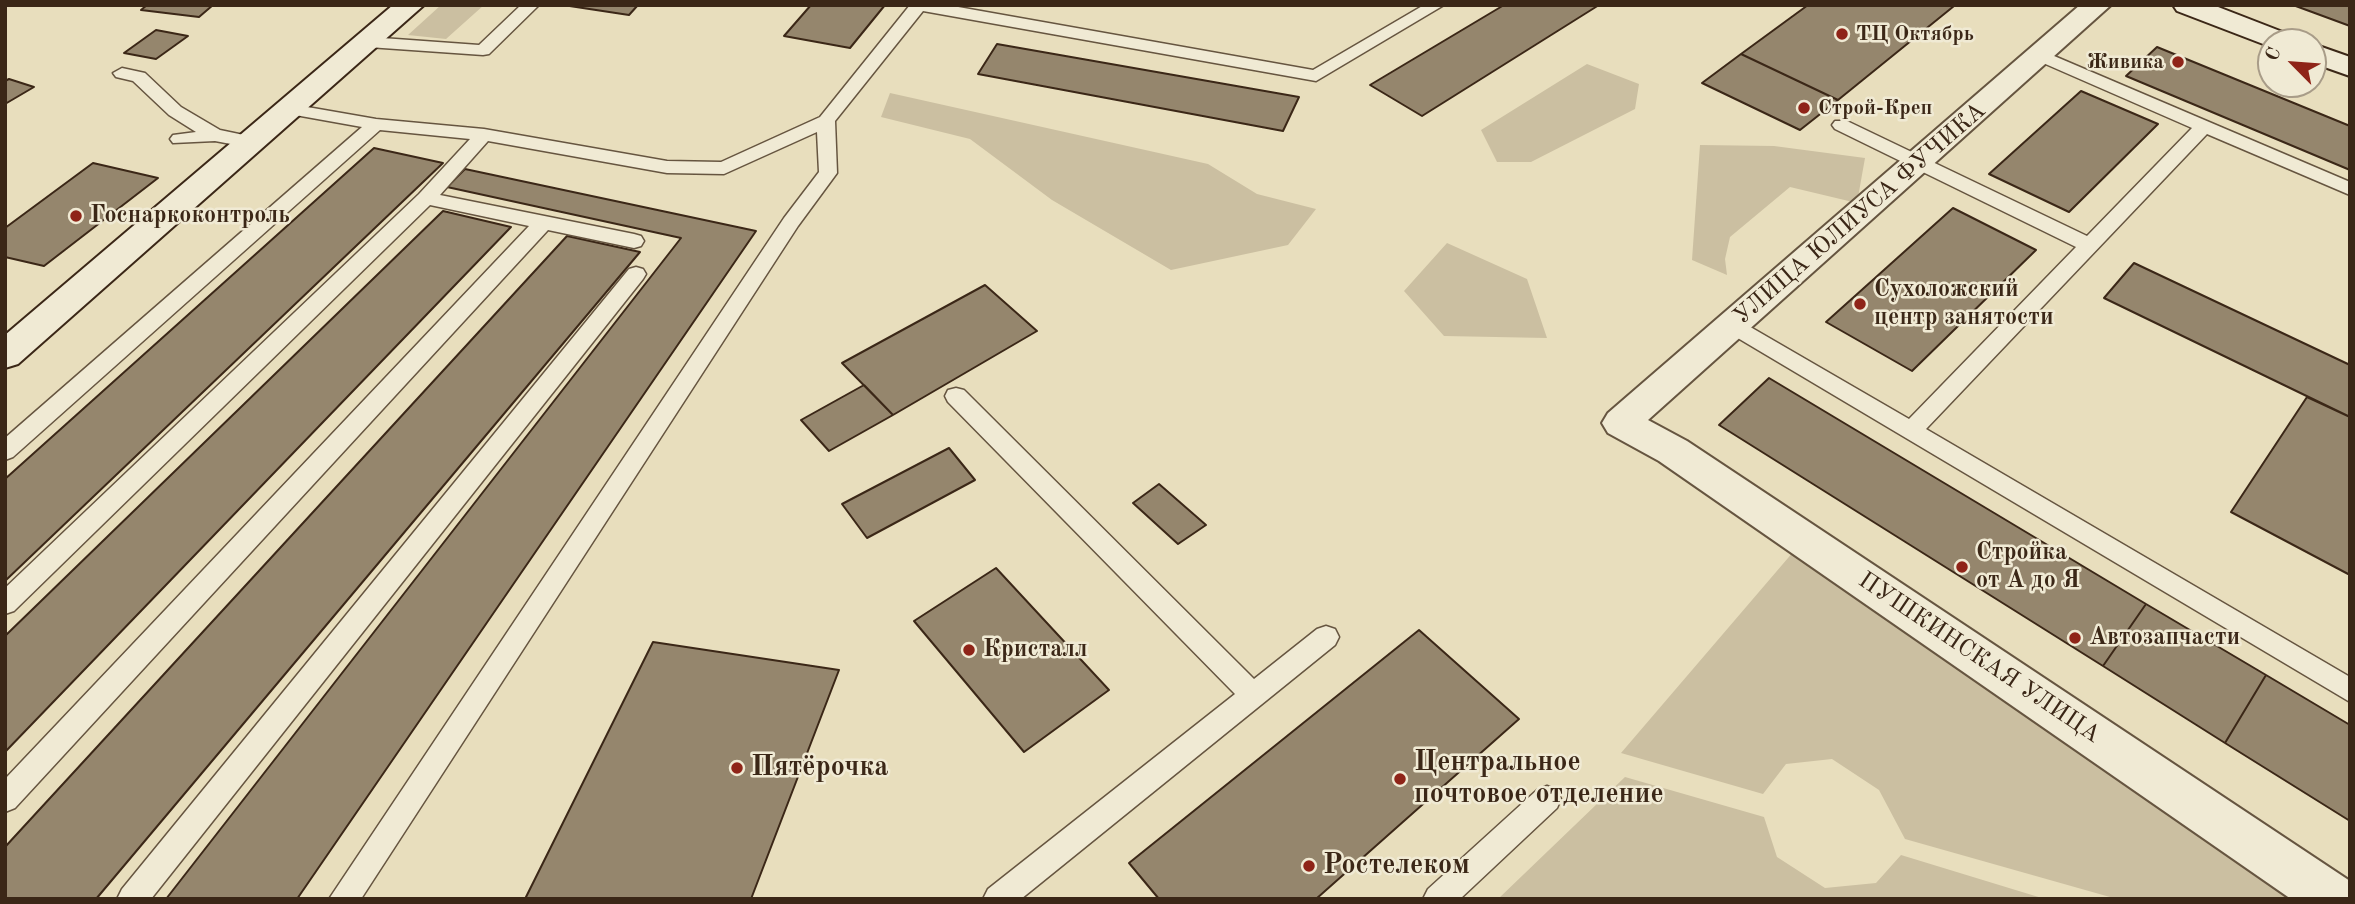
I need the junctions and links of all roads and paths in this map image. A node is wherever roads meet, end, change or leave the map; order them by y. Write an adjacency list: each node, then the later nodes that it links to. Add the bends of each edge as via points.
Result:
1 (410, 5): 8 (street)
2 (531, 5): 8 (lane, via 483,50)
3 (918, 5): 4 (lane, via 1316,76); 14 (lane)
4 (1436, 5)
5 (2097, 5): 9 (street, УЛИЦА ЮЛИУСА ФУЧИКА)
6 (2187, 5): 7 (street)
7 (2257, 32)
8 (368, 42): 13 (street)
9 (2040, 55): 17 (lane); 22 (street, УЛИЦА ЮЛИУСА ФУЧИКА)
10 (2327, 58): 11 (street)
11 (2350, 67)
12 (122, 73): 18 (lane, via 139,77 175,111)
13 (290, 109): 15 (lane); 21 (street)
14 (826, 121): 19 (lane, via 724,168 667,167); 42 (lane, via 828,173 791,222)
15 (376, 124): 19 (lane); 34 (lane)
16 (1841, 125): 22 (lane)
17 (2204, 126): 23 (lane); 27 (lane)
18 (215, 135): 20 (lane); 21 (lane)
19 (484, 135): 24 (lane)
20 (179, 139)
21 (252, 142): 30 (street)
22 (1918, 162): 27 (lane); 29 (street, УЛИЦА ЮЛИУСА ФУЧИКА)
23 (2350, 189)
24 (426, 198): 25 (lane); 35 (lane)
25 (544, 222): 26 (lane); 39 (lane)
26 (634, 241)
27 (2090, 245): 33 (lane)
28 (636, 274): 41 (lane)
29 (1733, 326): 32 (street, УЛИЦА ЮЛИУСА ФУЧИКА); 33 (lane)
30 (5, 355)
31 (956, 396): 38 (lane)
32 (1622, 422): 45 (street, ПУШКИНСКАЯ УЛИЦА, via 1673,451)
33 (1910, 431): 37 (lane)
34 (5, 451)
35 (5, 604)
36 (1326, 637): 38 (lane)
37 (2350, 691)
38 (1253, 695): 43 (lane)
39 (5, 799)
40 (1548, 799): 44 (lane)
41 (132, 899)
42 (344, 899)
43 (998, 899)
44 (1438, 899)
45 (2334, 899)

